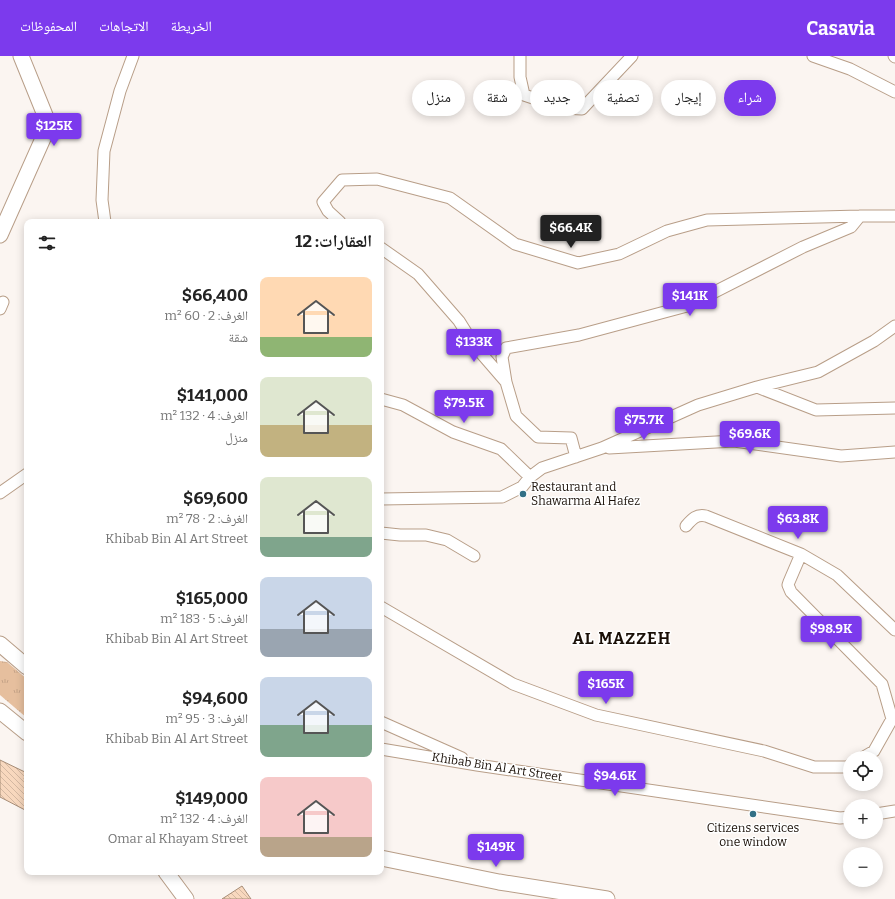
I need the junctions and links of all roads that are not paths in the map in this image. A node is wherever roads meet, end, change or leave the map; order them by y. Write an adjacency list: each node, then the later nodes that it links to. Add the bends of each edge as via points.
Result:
1 (21, 56): 11 (street, via 49,125)
2 (133, 56): 9 (street, via 120,91 104,151 102,200)
3 (520, 56): 4 (street, via 520,77 524,95 563,108 582,109)
4 (632, 56)
5 (813, 56): 6 (street, via 850,69)
6 (895, 92)
7 (860, 216): 8 (street); 10 (street, via 707,220 667,231 619,254 578,263 515,244 450,198 377,179 342,180 324,202 328,211); 14 (street, via 851,227 803,247 687,306 579,335 506,348 502,357)
8 (895, 216)
9 (105, 219)
10 (337, 219)
11 (0, 235)
12 (384, 250): 14 (street, via 418,274 459,321 474,345)
13 (895, 326): 15 (street, via 874,341 818,372)
14 (506, 382): 20 (street, via 516,416 538,437 571,438)
15 (757, 387): 17 (street, via 816,410); 18 (street, via 698,405)
16 (384, 400): 22 (street, via 403,405 453,432 501,449)
17 (895, 408)
18 (602, 448): 19 (street, via 734,441 841,456); 20 (street)
19 (895, 452)
20 (576, 457): 22 (street, via 542,468)
21 (24, 476): 23 (street)
22 (530, 477): 24 (street, via 522,487 502,497)
23 (0, 493)
24 (384, 499)
25 (686, 526): 27 (street, via 695,516 702,515)
26 (384, 533): 28 (street, via 426,535 447,540)
27 (801, 554): 30 (street, via 837,575); 37 (street, via 788,585 791,592 882,684 892,719)
28 (474, 556)
29 (384, 609): 39 (street, via 513,684 596,715 764,751 814,767)
30 (895, 630)
31 (2, 648): 32 (street)
32 (24, 666)
33 (0, 711): 35 (street)
34 (384, 723): 38 (street)
35 (24, 731)
36 (384, 750): 38 (street, Khibab Bin Al Art Street)
37 (874, 751)
38 (477, 765): 42 (street, Khibab Bin Al Art Street)
39 (843, 766)
40 (895, 811): 41 (street)
41 (883, 813)
42 (843, 818)
43 (384, 859): 48 (street, via 499,882)
44 (384, 866): 47 (street, via 485,890)
45 (168, 875): 46 (street)
46 (186, 899)
47 (545, 899)
48 (607, 899)

